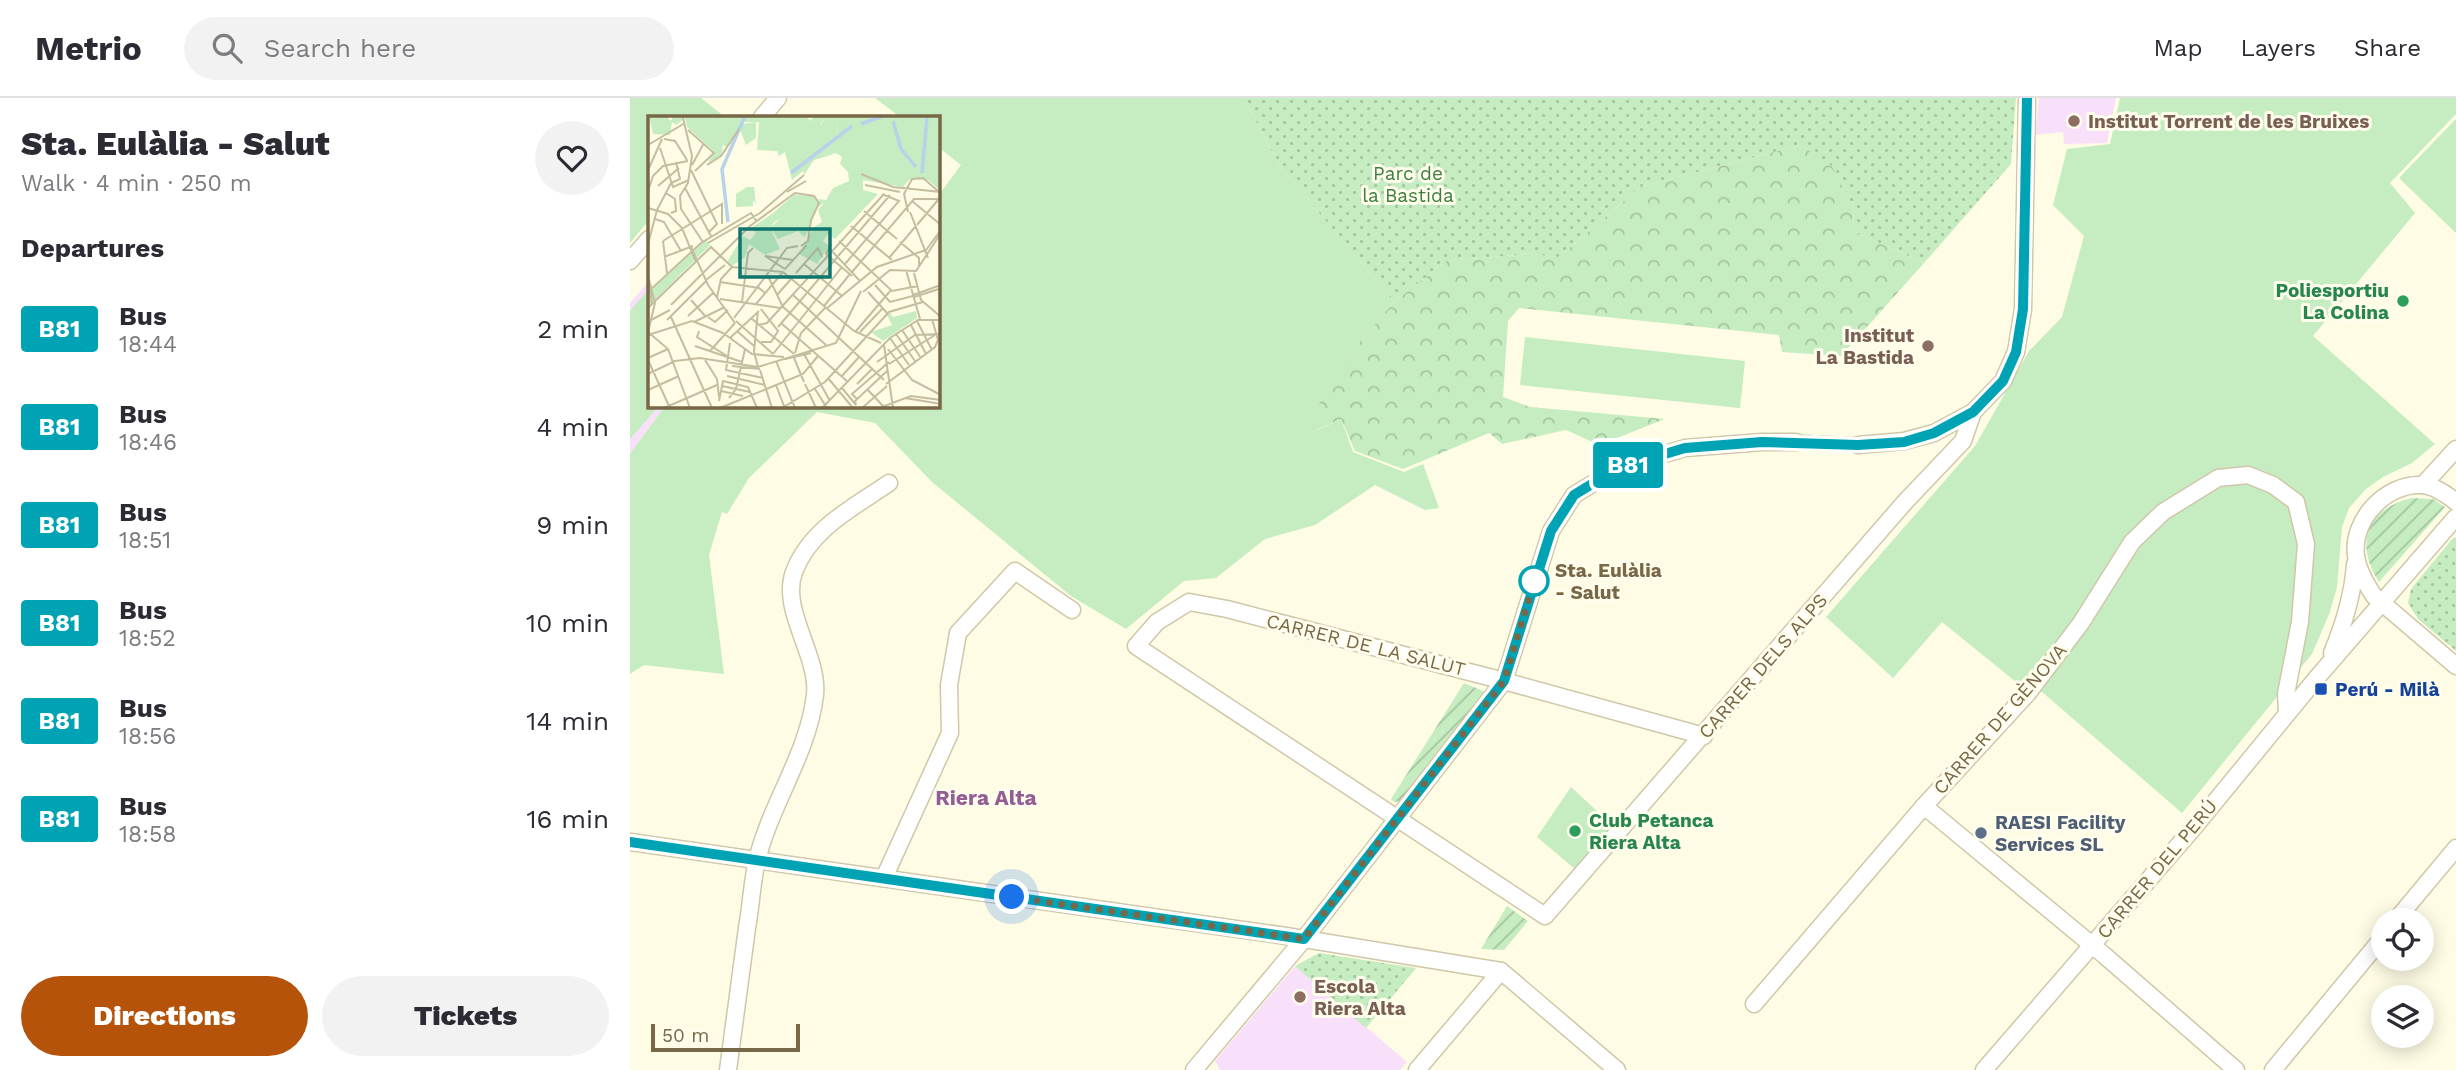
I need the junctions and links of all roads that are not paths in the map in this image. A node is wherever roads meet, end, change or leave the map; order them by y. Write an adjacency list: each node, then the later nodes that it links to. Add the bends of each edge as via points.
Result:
1 (778, 98): 3 (street)
2 (2027, 98): 6 (street, via 2023,309 2016,352 2003,381)
3 (763, 116)
4 (648, 240): 5 (street)
5 (630, 261)
6 (1973, 412): 8 (street, via 1934,433 1904,442); 21 (street, CARRER DELS ALPS, via 1963,441)
7 (1796, 442): 19 (street, via 1685,448 1618,468 1574,495 1551,531)
8 (1858, 445)
9 (2456, 449): 11 (street)
10 (889, 483): 26 (street, via 828,525 807,546 795,570 789,589 815,694 800,752)
11 (2423, 485): 12 (street); 14 (street, CARRER DEL PERÚ, via 2396,491 2375,504 2361,525)
12 (2456, 502)
13 (2456, 517): 15 (street, CARRER DEL PERÚ)
14 (2356, 556): 15 (street, via 2366,585); 17 (street, CARRER DEL PERÚ, via 2352,594)
15 (2383, 604): 17 (street, CARRER DEL PERÚ); 18 (street)
16 (1072, 610): 27 (street, via 1015,571 958,633 949,685 950,733)
17 (2327, 665): 20 (street, CARRER DEL PERÚ)
18 (2456, 666)
19 (1504, 681): 21 (street, CARRER DE LA SALUT); 23 (street); 23 (street, CARRER DE LA SALUT, via 1189,602 1157,622 1136,646)
20 (2287, 713): 22 (street, CARRER DE GÈNOVA, via 2306,544 2296,502 2273,485 2248,475 2218,478 2163,512 2132,542 2081,623 2028,693); 30 (street, CARRER DEL PERÚ)
21 (1704, 736): 23 (street, CARRER DELS ALPS, via 1545,916)
22 (1924, 806): 30 (street); 33 (street, CARRER DE GÈNOVA)
23 (1399, 819): 29 (street)
24 (630, 842): 26 (street)
25 (2456, 848): 28 (street)
26 (756, 862): 27 (street); 35 (street)
27 (884, 878): 29 (street)
28 (2406, 908)
29 (1304, 939): 32 (street); 34 (street)
30 (2092, 946): 38 (street, CARRER DEL PERÚ); 39 (street)
31 (2371, 952): 40 (street)
32 (1501, 971): 36 (street); 37 (street)
33 (1754, 1004)
34 (1199, 1067)
35 (728, 1070)
36 (1418, 1070)
37 (1617, 1070)
38 (1984, 1070)
39 (2236, 1070)
40 (2273, 1070)

